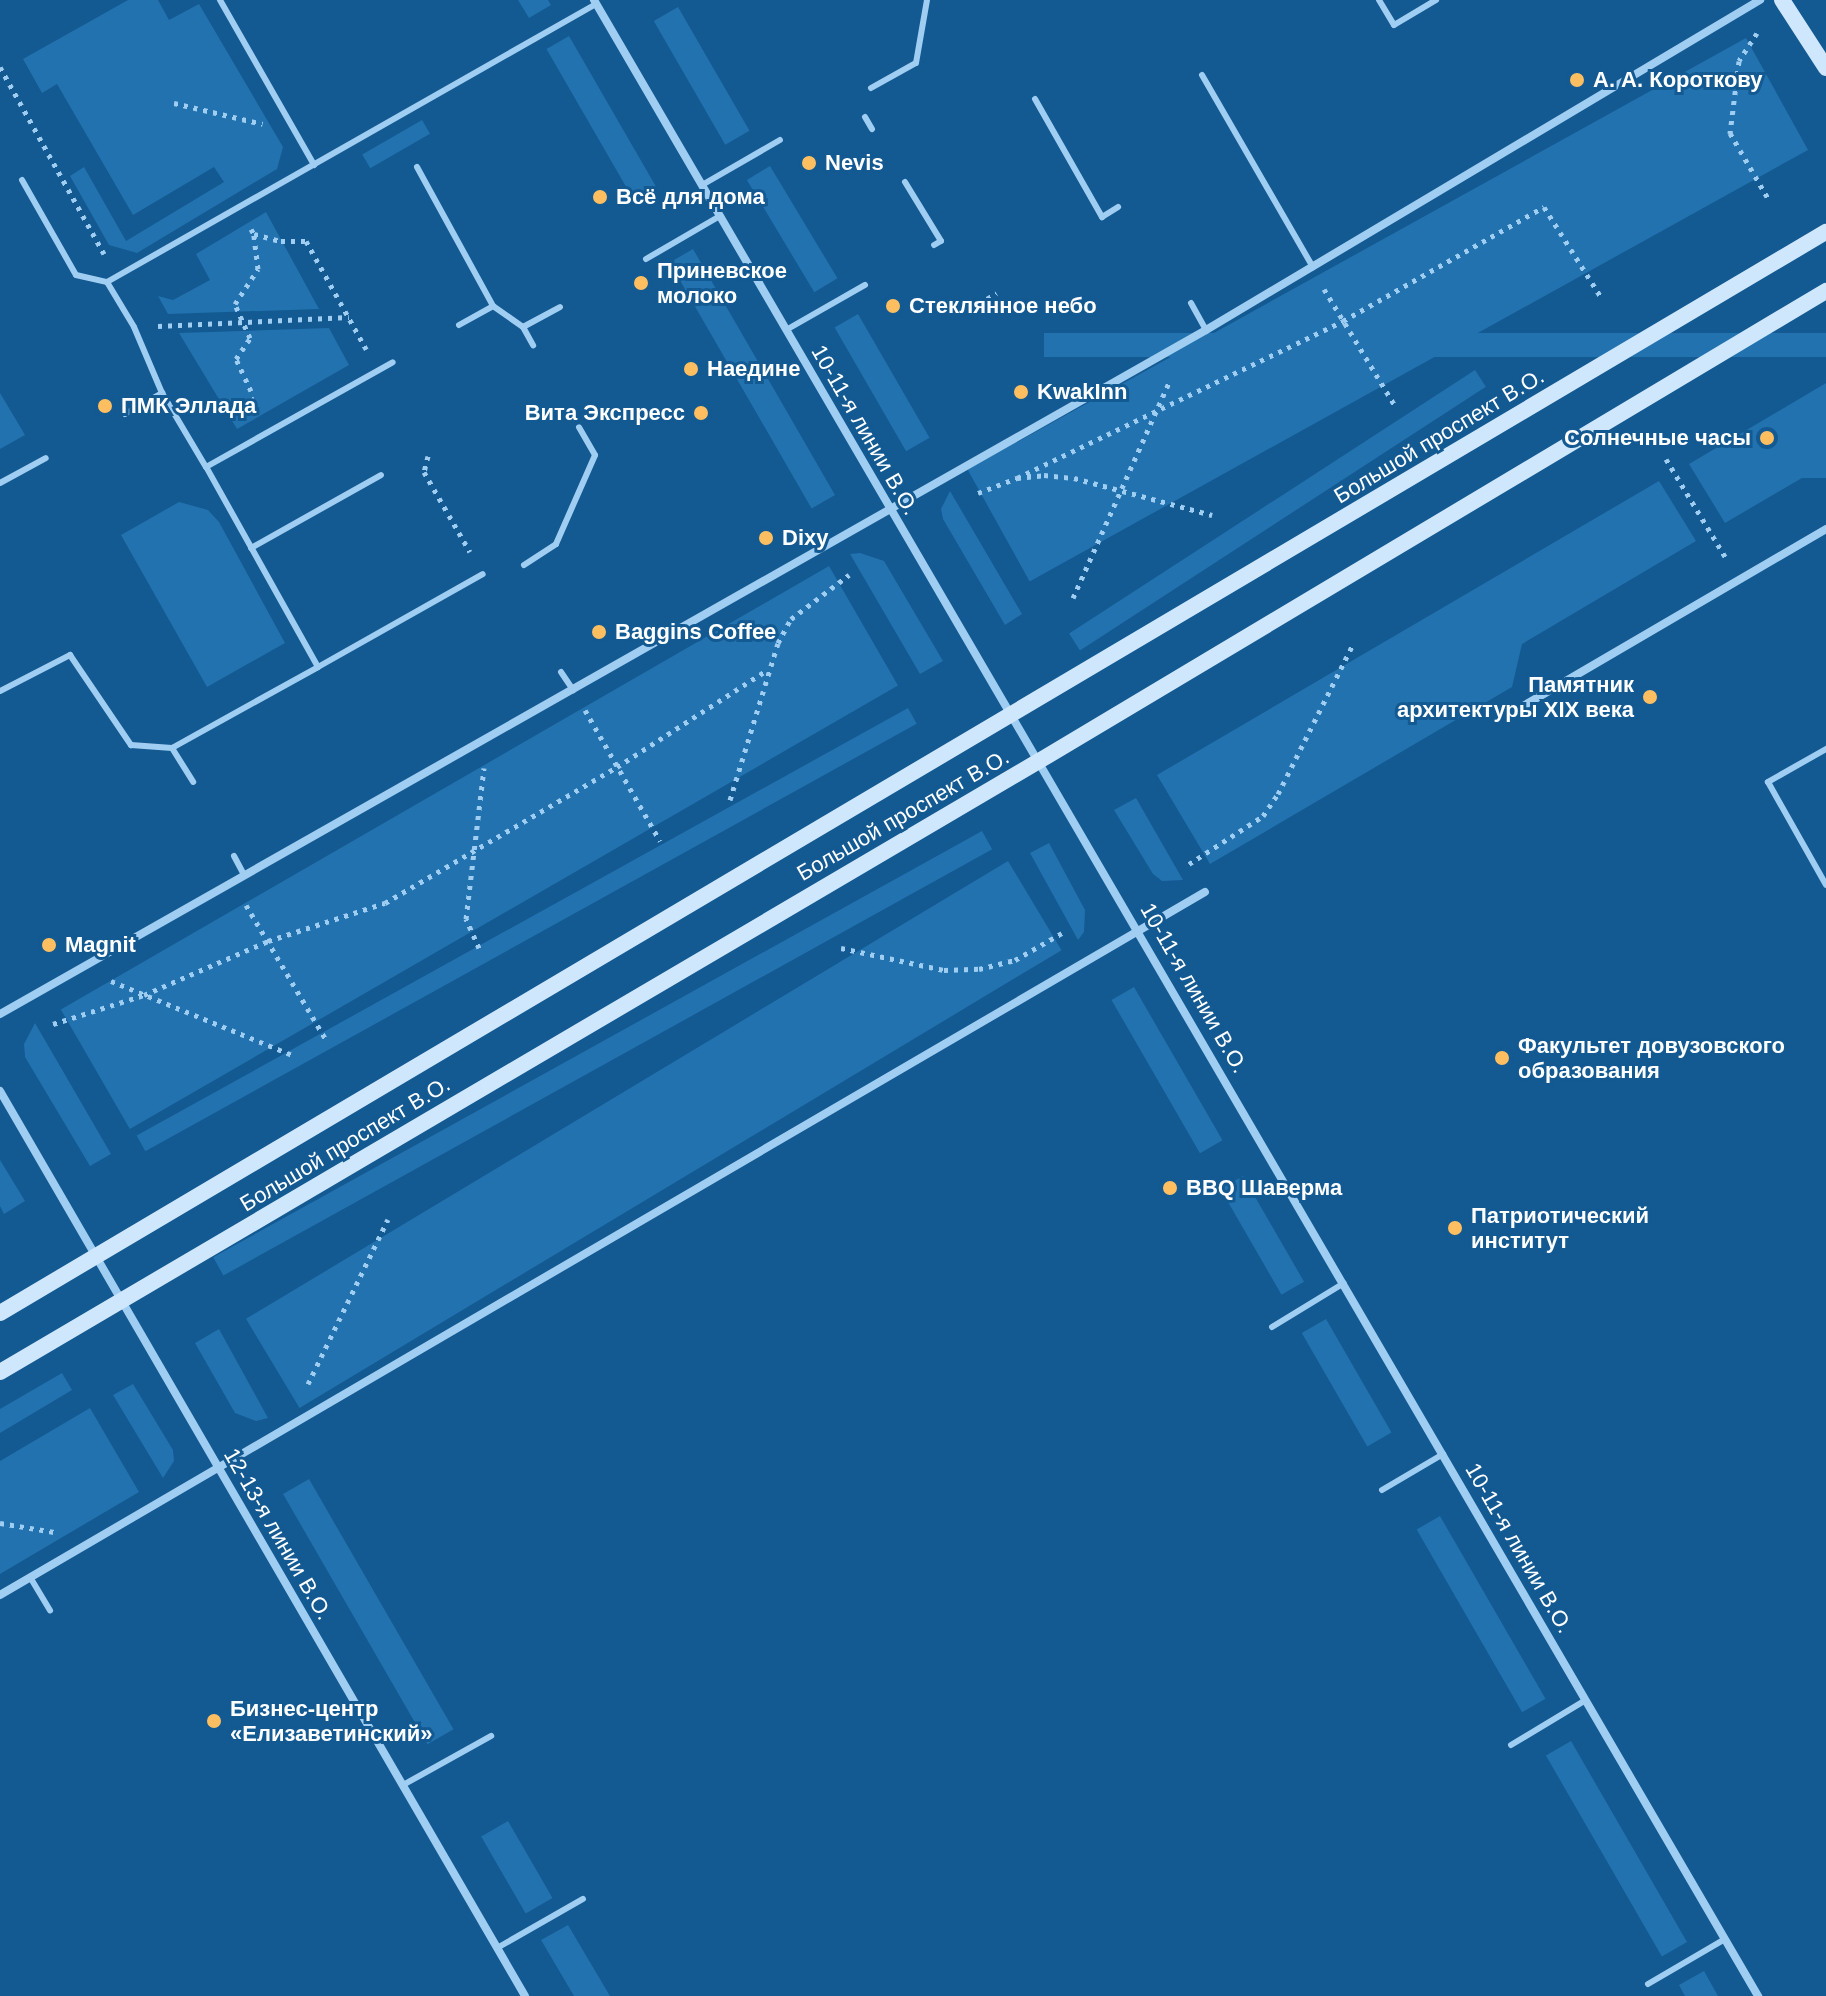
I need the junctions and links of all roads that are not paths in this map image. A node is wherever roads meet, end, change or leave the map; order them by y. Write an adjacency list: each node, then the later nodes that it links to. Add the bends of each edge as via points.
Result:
1 (220, 0): 15 (lane)
2 (927, 0): 10 (lane, via 916,63)
3 (1379, 0): 4 (lane, via 1394,25)
4 (1436, 0)
5 (1760, 0): 25 (street)
6 (1782, 0): 8 (main road)
7 (595, 2): 15 (lane); 19 (street, 10-11-я линии В.О.)
8 (1826, 68)
9 (1202, 75): 25 (lane)
10 (871, 88)
11 (1035, 99): 20 (lane, via 1102,217)
12 (865, 117): 13 (lane)
13 (872, 129)
14 (780, 140): 19 (lane)
15 (314, 165): 26 (lane)
16 (417, 167): 30 (lane)
17 (22, 180): 26 (lane, via 76,275)
18 (905, 182): 23 (lane, via 941,241)
19 (702, 185): 21 (street, 10-11-я линии В.О.)
20 (1118, 207)
21 (720, 216): 24 (lane); 34 (street, 10-11-я линии В.О.)
22 (1826, 232): 55 (main road, Большой проспект В.О.)
23 (934, 245)
24 (646, 259)
25 (1313, 267): 35 (street)
26 (107, 282): 38 (lane, via 134,327)
27 (865, 285): 34 (lane)
28 (1826, 291): 58 (main road, Большой проспект В.О.)
29 (1191, 303): 35 (lane)
30 (493, 306): 32 (lane); 33 (lane)
31 (560, 307): 33 (lane)
32 (459, 325)
33 (523, 327): 36 (lane)
34 (786, 330): 45 (street, 10-11-я линии В.О.)
35 (1206, 330): 45 (street)
36 (533, 345)
37 (393, 362): 42 (lane)
38 (162, 393): 39 (lane); 42 (lane)
39 (125, 414)
40 (579, 427): 48 (lane, via 595,455 556,544)
41 (46, 458): 44 (lane)
42 (206, 467): 47 (lane)
43 (381, 475): 47 (lane)
44 (0, 483)
45 (890, 509): 52 (street); 55 (street, 10-11-я линии В.О.)
46 (1826, 529): 54 (street)
47 (251, 548): 50 (lane)
48 (524, 565)
49 (483, 574): 50 (lane)
50 (318, 667): 56 (lane)
51 (561, 672): 52 (lane)
52 (573, 690): 61 (street)
53 (0, 691): 56 (lane, via 70,655 131,745)
54 (1518, 709)
55 (1013, 717): 58 (street, 10-11-я линии В.О.); 67 (main road, Большой проспект В.О.)
56 (172, 748): 59 (lane)
57 (1826, 749): 62 (lane, via 1768,782)
58 (1039, 761): 64 (street, 10-11-я линии В.О.); 69 (main road, Большой проспект В.О.)
59 (193, 782)
60 (234, 856): 61 (lane)
61 (243, 873): 65 (street)
62 (1826, 885)
63 (1205, 892): 64 (street)
64 (1139, 930): 68 (street, 10-11-я линии В.О.); 74 (street)
65 (0, 1014)
66 (0, 1091): 67 (street, 12-13-я линии В.О.)
67 (97, 1257): 69 (street, 12-13-я линии В.О.); 70 (main road, Большой проспект В.О.)
68 (1344, 1283): 71 (lane); 73 (street, 10-11-я линии В.О.)
69 (122, 1300): 72 (main road, Большой проспект В.О.); 74 (street, 12-13-я линии В.О.)
70 (0, 1313)
71 (1272, 1327)
72 (0, 1372)
73 (1443, 1454): 75 (lane); 79 (street, 10-11-я линии В.О.)
74 (219, 1467): 76 (street); 82 (street, 12-13-я линии В.О.)
75 (1382, 1490)
76 (30, 1577): 77 (street); 78 (lane)
77 (0, 1595)
78 (50, 1610)
79 (1586, 1700): 81 (lane); 84 (street, 10-11-я линии В.О.)
80 (491, 1736): 82 (lane)
81 (1511, 1745)
82 (403, 1785): 85 (street, 12-13-я линии В.О.)
83 (583, 1899): 85 (lane)
84 (1725, 1939): 86 (lane); 88 (street, 10-11-я линии В.О.)
85 (497, 1948): 87 (street, 12-13-я линии В.О.)
86 (1648, 1984)
87 (525, 1996)
88 (1758, 1996)

